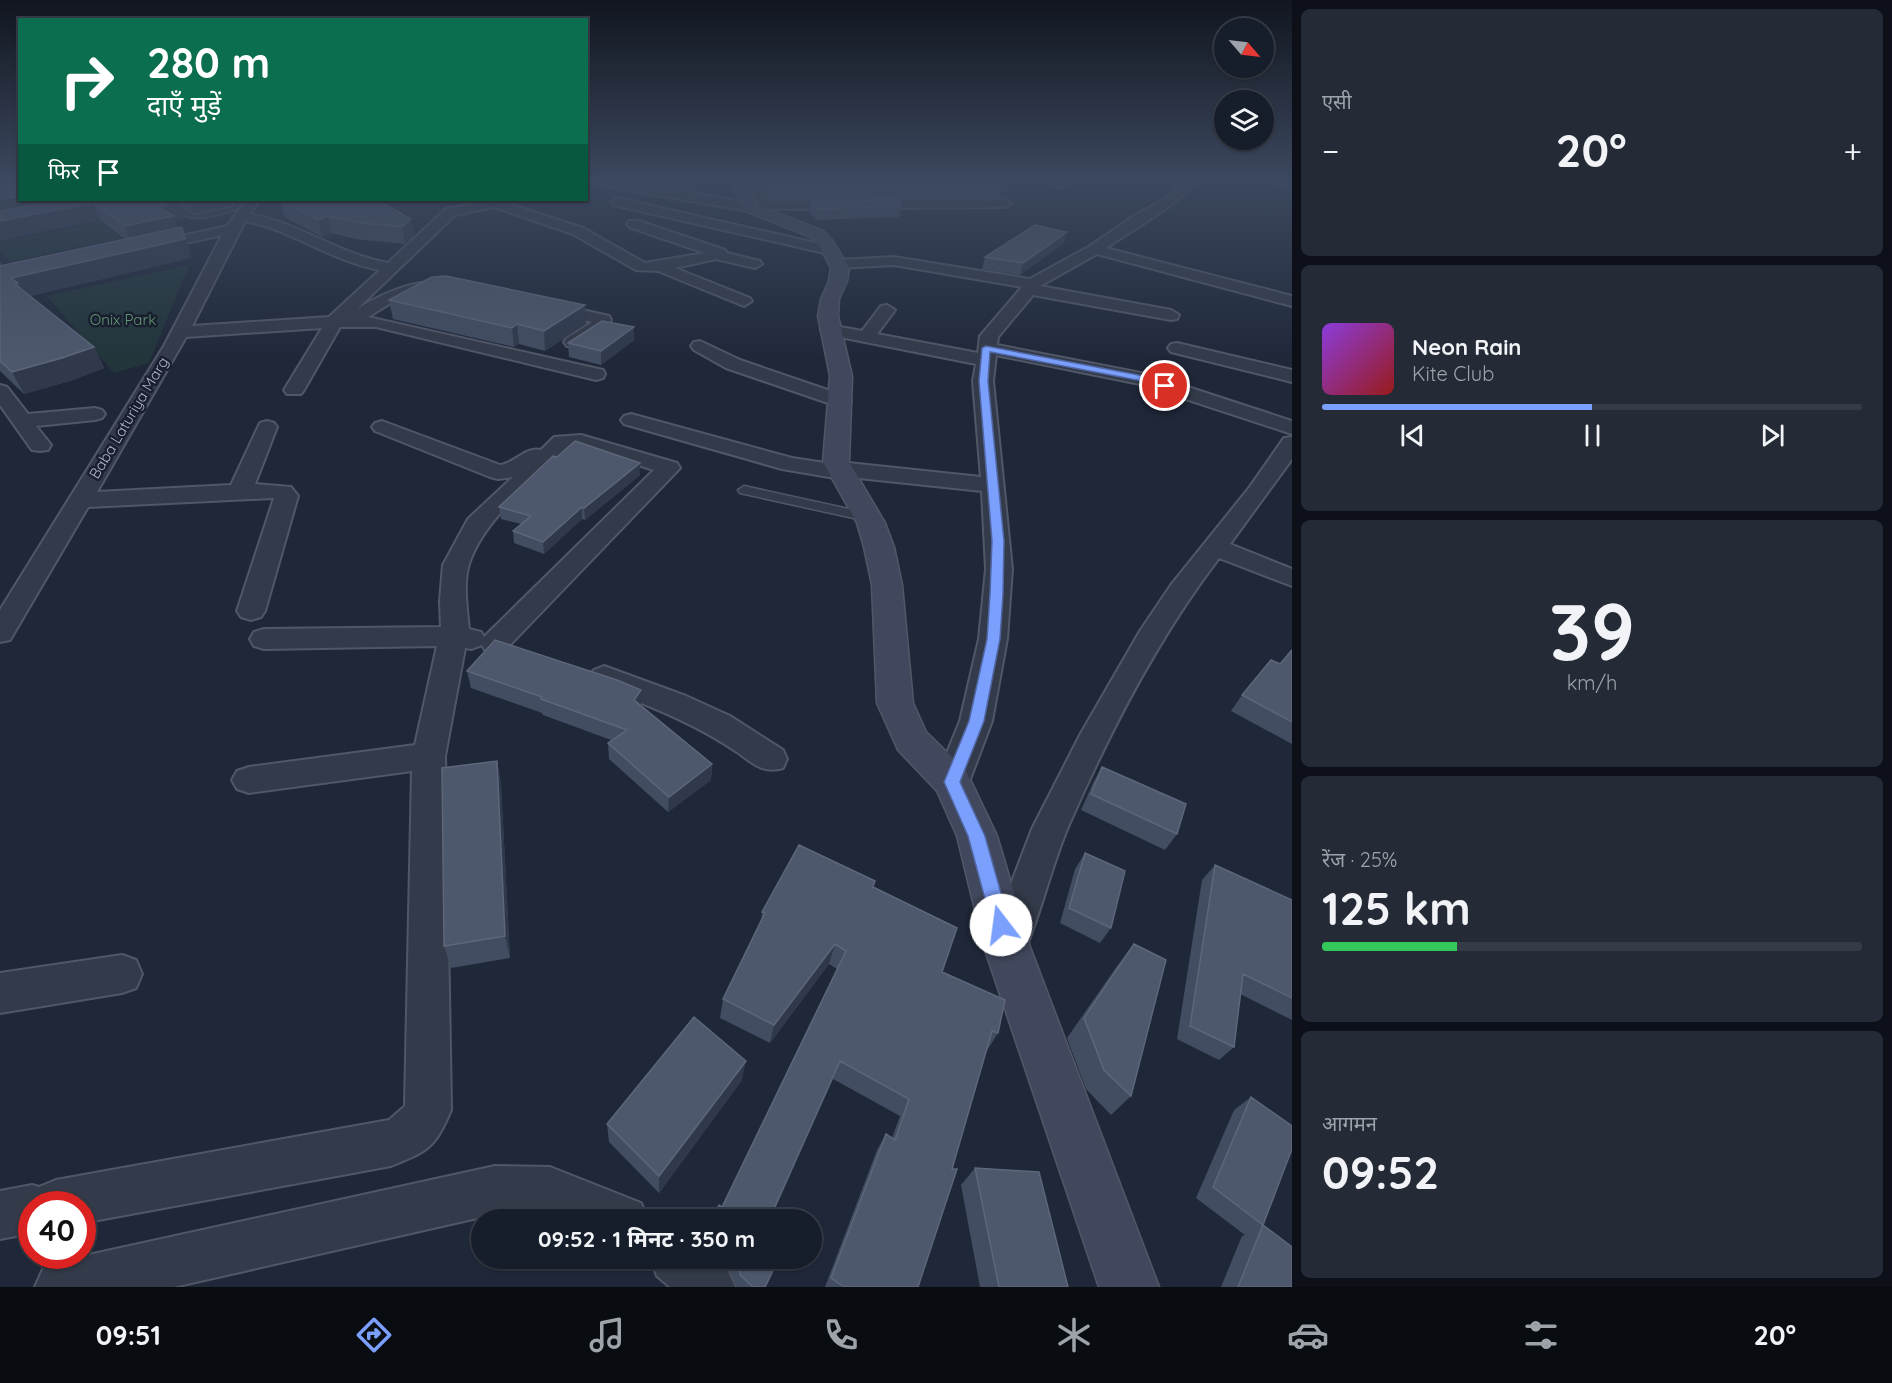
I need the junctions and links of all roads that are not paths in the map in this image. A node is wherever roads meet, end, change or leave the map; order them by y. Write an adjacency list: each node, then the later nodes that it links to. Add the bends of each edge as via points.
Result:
1 (159, 240): 11 (street)
2 (226, 240): 25 (street, Baba Laturiya Marg)
3 (311, 240): 15 (street, via 359,262)
4 (419, 240): 15 (street)
5 (594, 240): 14 (street, via 641,267)
6 (680, 240): 14 (street, via 761,261 716,255)
7 (767, 240): 13 (street)
8 (823, 240): 13 (street)
9 (1108, 240): 10 (street)
10 (1095, 249): 16 (street); 19 (street)
11 (129, 251)
12 (792, 256): 13 (street)
13 (834, 257): 16 (street, via 894,261); 24 (street, via 838,281 829,308)
14 (658, 266): 18 (street)
15 (393, 268): 23 (street)
16 (1030, 286): 22 (street); 29 (street, via 989,336)
17 (459, 288): 23 (street, via 425,288 397,294)
18 (744, 301)
19 (1292, 301)
20 (529, 303): 30 (street, via 603,322)
21 (887, 310): 26 (street)
22 (1171, 315)
23 (343, 322): 25 (street); 30 (street, via 392,324); 33 (street)
24 (830, 330): 26 (street); 35 (street, via 841,376)
25 (181, 332): 50 (street, Baba Laturiya Marg)
26 (866, 337): 29 (street)
27 (700, 346): 35 (street, via 751,371)
28 (1177, 348): 32 (street)
29 (986, 354): 41 (street, via 1144,379); 47 (street, via 984,402)
30 (544, 362): 31 (street)
31 (596, 374)
32 (1292, 376)
33 (294, 390)
34 (0, 391): 38 (street)
35 (841, 401): 46 (street, via 835,450)
36 (95, 414): 38 (street)
37 (631, 420): 46 (street, via 790,464)
38 (22, 421): 44 (street)
39 (267, 427): 49 (street)
40 (382, 427): 45 (street, via 498,472)
41 (1292, 428)
42 (551, 442): 45 (street, via 525,464)
43 (1292, 443): 52 (street)
44 (40, 445)
45 (507, 471): 56 (street, via 466,514 438,561)
46 (840, 471): 47 (street); 51 (street)
47 (992, 484): 64 (street, via 999,569 993,639 976,721)
48 (744, 490): 51 (lane)
49 (240, 491): 50 (street); 54 (street, via 274,490 286,496)
50 (79, 500): 55 (street, Baba Laturiya Marg)
51 (867, 517): 64 (street, via 879,547 887,585 895,703 911,740)
52 (1214, 547): 53 (street); 65 (street, via 1154,631 1096,735 1050,829)
53 (1292, 578)
54 (251, 611)
55 (0, 633)
56 (446, 636): 57 (street); 58 (street); 58 (street, via 456,565 477,524 562,442 581,441 669,468); 61 (street, via 448,656)
57 (264, 639)
58 (495, 643): 59 (street)
59 (530, 653)
60 (574, 668): 62 (street, via 630,686 711,720)
61 (429, 756): 63 (street); 68 (street, via 428,1110 423,1124 409,1136 391,1143)
62 (771, 759)
63 (249, 780)
64 (952, 782): 65 (street, via 977,836)
65 (1007, 947): 75 (street)
66 (122, 974): 67 (street)
67 (0, 993)
68 (96, 1197)
69 (596, 1209): 73 (street, via 550,1191 495,1190)
70 (18, 1212): 71 (street)
71 (0, 1215)
72 (688, 1269): 74 (street)
73 (61, 1287)
74 (709, 1287)
75 (1129, 1287)

